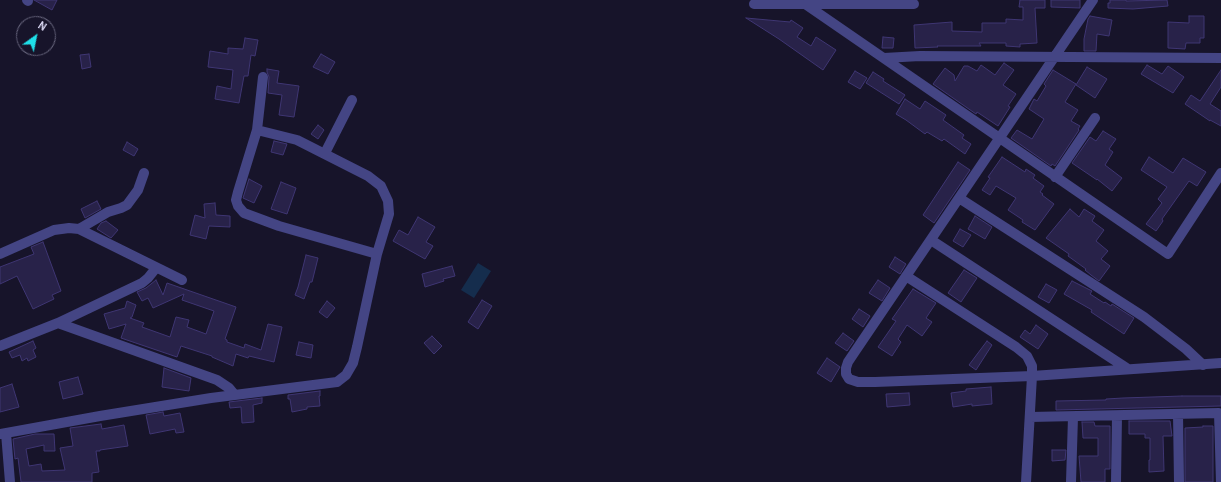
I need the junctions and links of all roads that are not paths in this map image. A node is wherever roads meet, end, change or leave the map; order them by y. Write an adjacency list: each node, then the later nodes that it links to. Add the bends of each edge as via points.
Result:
1 (1093, 0): 6 (street)
2 (754, 4): 3 (street)
3 (805, 4): 4 (street); 5 (street)
4 (914, 4)
5 (884, 58): 6 (street); 12 (street)
6 (1054, 58): 7 (street); 12 (street)
7 (1221, 58)
8 (263, 77): 11 (street)
9 (352, 100): 13 (street)
10 (1095, 118): 16 (street)
11 (257, 130): 13 (street, via 297,140); 21 (street, via 236,200 244,213 279,226)
12 (1000, 138): 16 (street); 17 (street)
13 (325, 153): 21 (street, via 368,176 381,186 388,201 389,214)
14 (144, 173): 18 (street, via 138,190 127,205 108,212)
15 (1221, 173): 16 (street, via 1168,254)
16 (1055, 176)
17 (959, 198): 19 (street); 27 (street, via 1144,317)
18 (79, 229): 20 (street, via 54,230); 22 (street)
19 (931, 240): 23 (street); 31 (street)
20 (0, 254)
21 (377, 254): 34 (street, via 353,363 346,375 337,382)
22 (156, 268): 24 (street); 25 (street, via 142,283)
23 (906, 276): 32 (street, via 1016,347 1030,361); 32 (street, via 848,362 846,374 850,379 870,382)
24 (182, 280)
25 (58, 323): 26 (street); 33 (street)
26 (0, 346)
27 (1186, 349): 29 (street); 30 (street)
28 (1221, 363): 30 (street)
29 (1183, 365): 30 (street); 31 (street)
30 (1203, 365)
31 (1128, 369): 32 (street)
32 (1032, 376): 39 (street)
33 (217, 380): 34 (street); 35 (street)
34 (234, 394): 35 (street)
35 (210, 398): 40 (street)
36 (1178, 414): 38 (street); 45 (street); 46 (street, via 1219,413)
37 (1073, 416): 38 (street); 39 (street); 43 (street)
38 (1117, 416): 44 (street)
39 (1030, 417): 42 (street)
40 (3, 434): 41 (street)
41 (10, 482)
42 (1026, 482)
43 (1071, 482)
44 (1116, 482)
45 (1179, 482)
46 (1221, 482)

